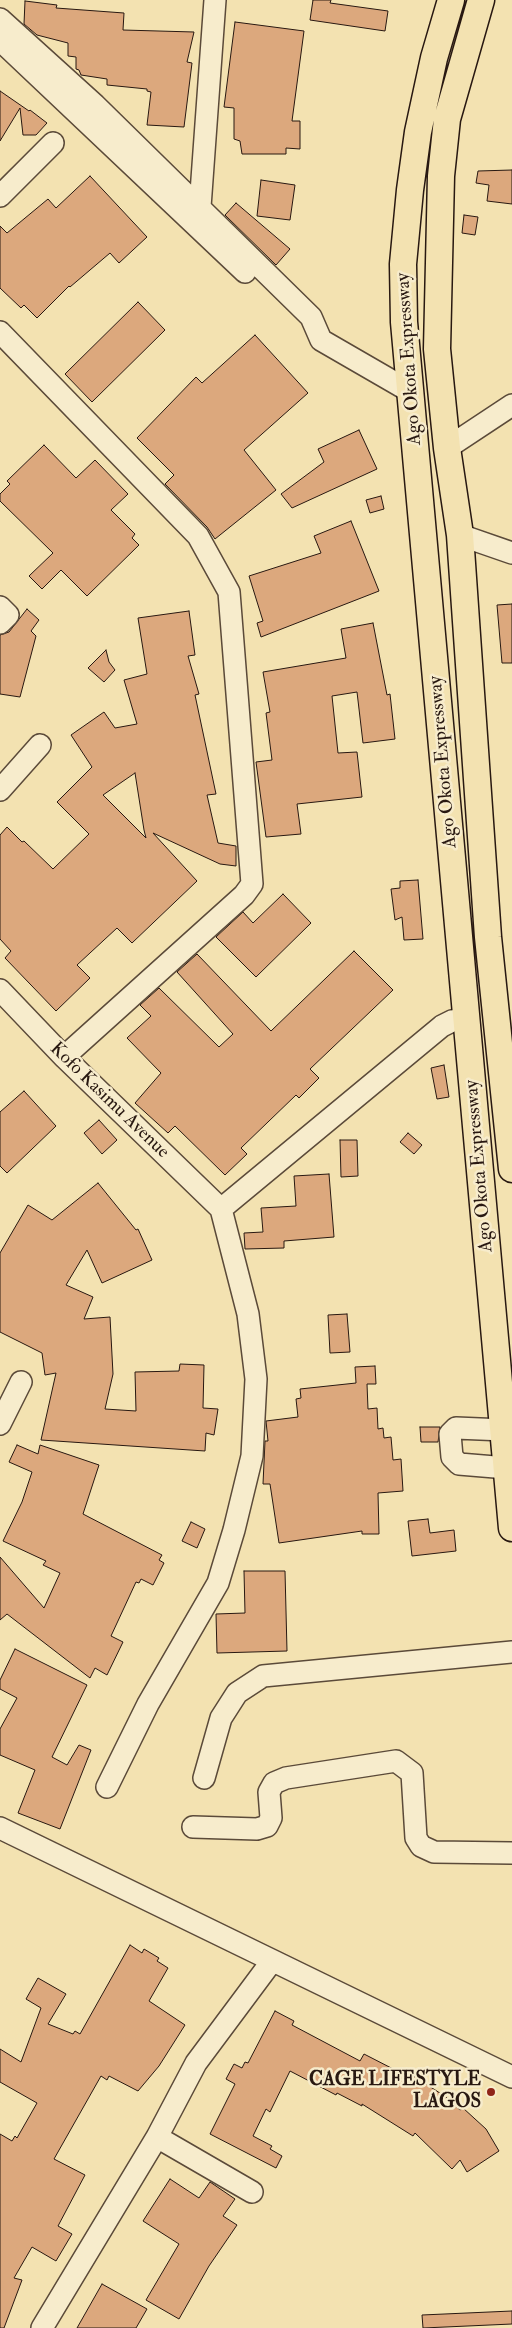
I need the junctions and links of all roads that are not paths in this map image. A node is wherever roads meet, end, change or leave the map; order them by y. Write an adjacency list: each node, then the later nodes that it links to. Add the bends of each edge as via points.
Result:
1 (214, 0): 8 (street)
2 (451, 0): 10 (main road, Ago Okota Expressway, via 434,58 410,190 403,264 404,322)
3 (481, 0): 12 (main road, Ago Okota Expressway, via 447,119 441,176 437,349)
4 (0, 19): 8 (street, via 95,105)
5 (0, 40): 8 (street)
6 (53, 143): 7 (street)
7 (0, 196)
8 (195, 213): 10 (street, via 312,317 321,340)
9 (0, 332): 21 (street, via 198,536 229,592 230,602 252,884 244,895)
10 (411, 392): 20 (main road, Ago Okota Expressway)
11 (512, 405): 12 (street)
12 (447, 448): 13 (main road, Ago Okota Expressway)
13 (460, 535): 14 (street); 22 (main road, Ago Okota Expressway, via 488,937)
14 (512, 552)
15 (0, 606): 16 (street, via 8,615)
16 (0, 623)
17 (40, 745): 18 (street)
18 (0, 790)
19 (0, 990): 21 (street, Kofo Kasimu Avenue)
20 (466, 1019): 24 (street, via 442,1026); 27 (main road, Ago Okota Expressway)
21 (64, 1058): 24 (street, Kofo Kasimu Avenue)
22 (508, 1084): 23 (main road, Ago Okota Expressway)
23 (512, 1169)
24 (221, 1209): 32 (street, via 248,1314 256,1379 252,1456 218,1583 148,1704)
25 (21, 1382): 26 (street)
26 (0, 1424)
27 (504, 1430): 28 (main road, Ago Okota Expressway); 28 (street, via 456,1428 450,1434 452,1458 459,1464)
28 (507, 1468): 29 (main road, Ago Okota Expressway)
29 (512, 1528)
30 (512, 1652): 31 (street, via 263,1676 237,1693 221,1718)
31 (204, 1778)
32 (107, 1787)
33 (193, 1827): 35 (street, via 258,1829 267,1826 271,1818 269,1792 274,1783 286,1778 396,1761 412,1773 416,1838 421,1846 434,1852)
34 (0, 1828): 36 (street)
35 (512, 1853)
36 (272, 1961): 37 (street); 38 (street, via 196,2063)
37 (512, 2077)
38 (157, 2136): 39 (street); 40 (street)
39 (252, 2192)
40 (42, 2328)

